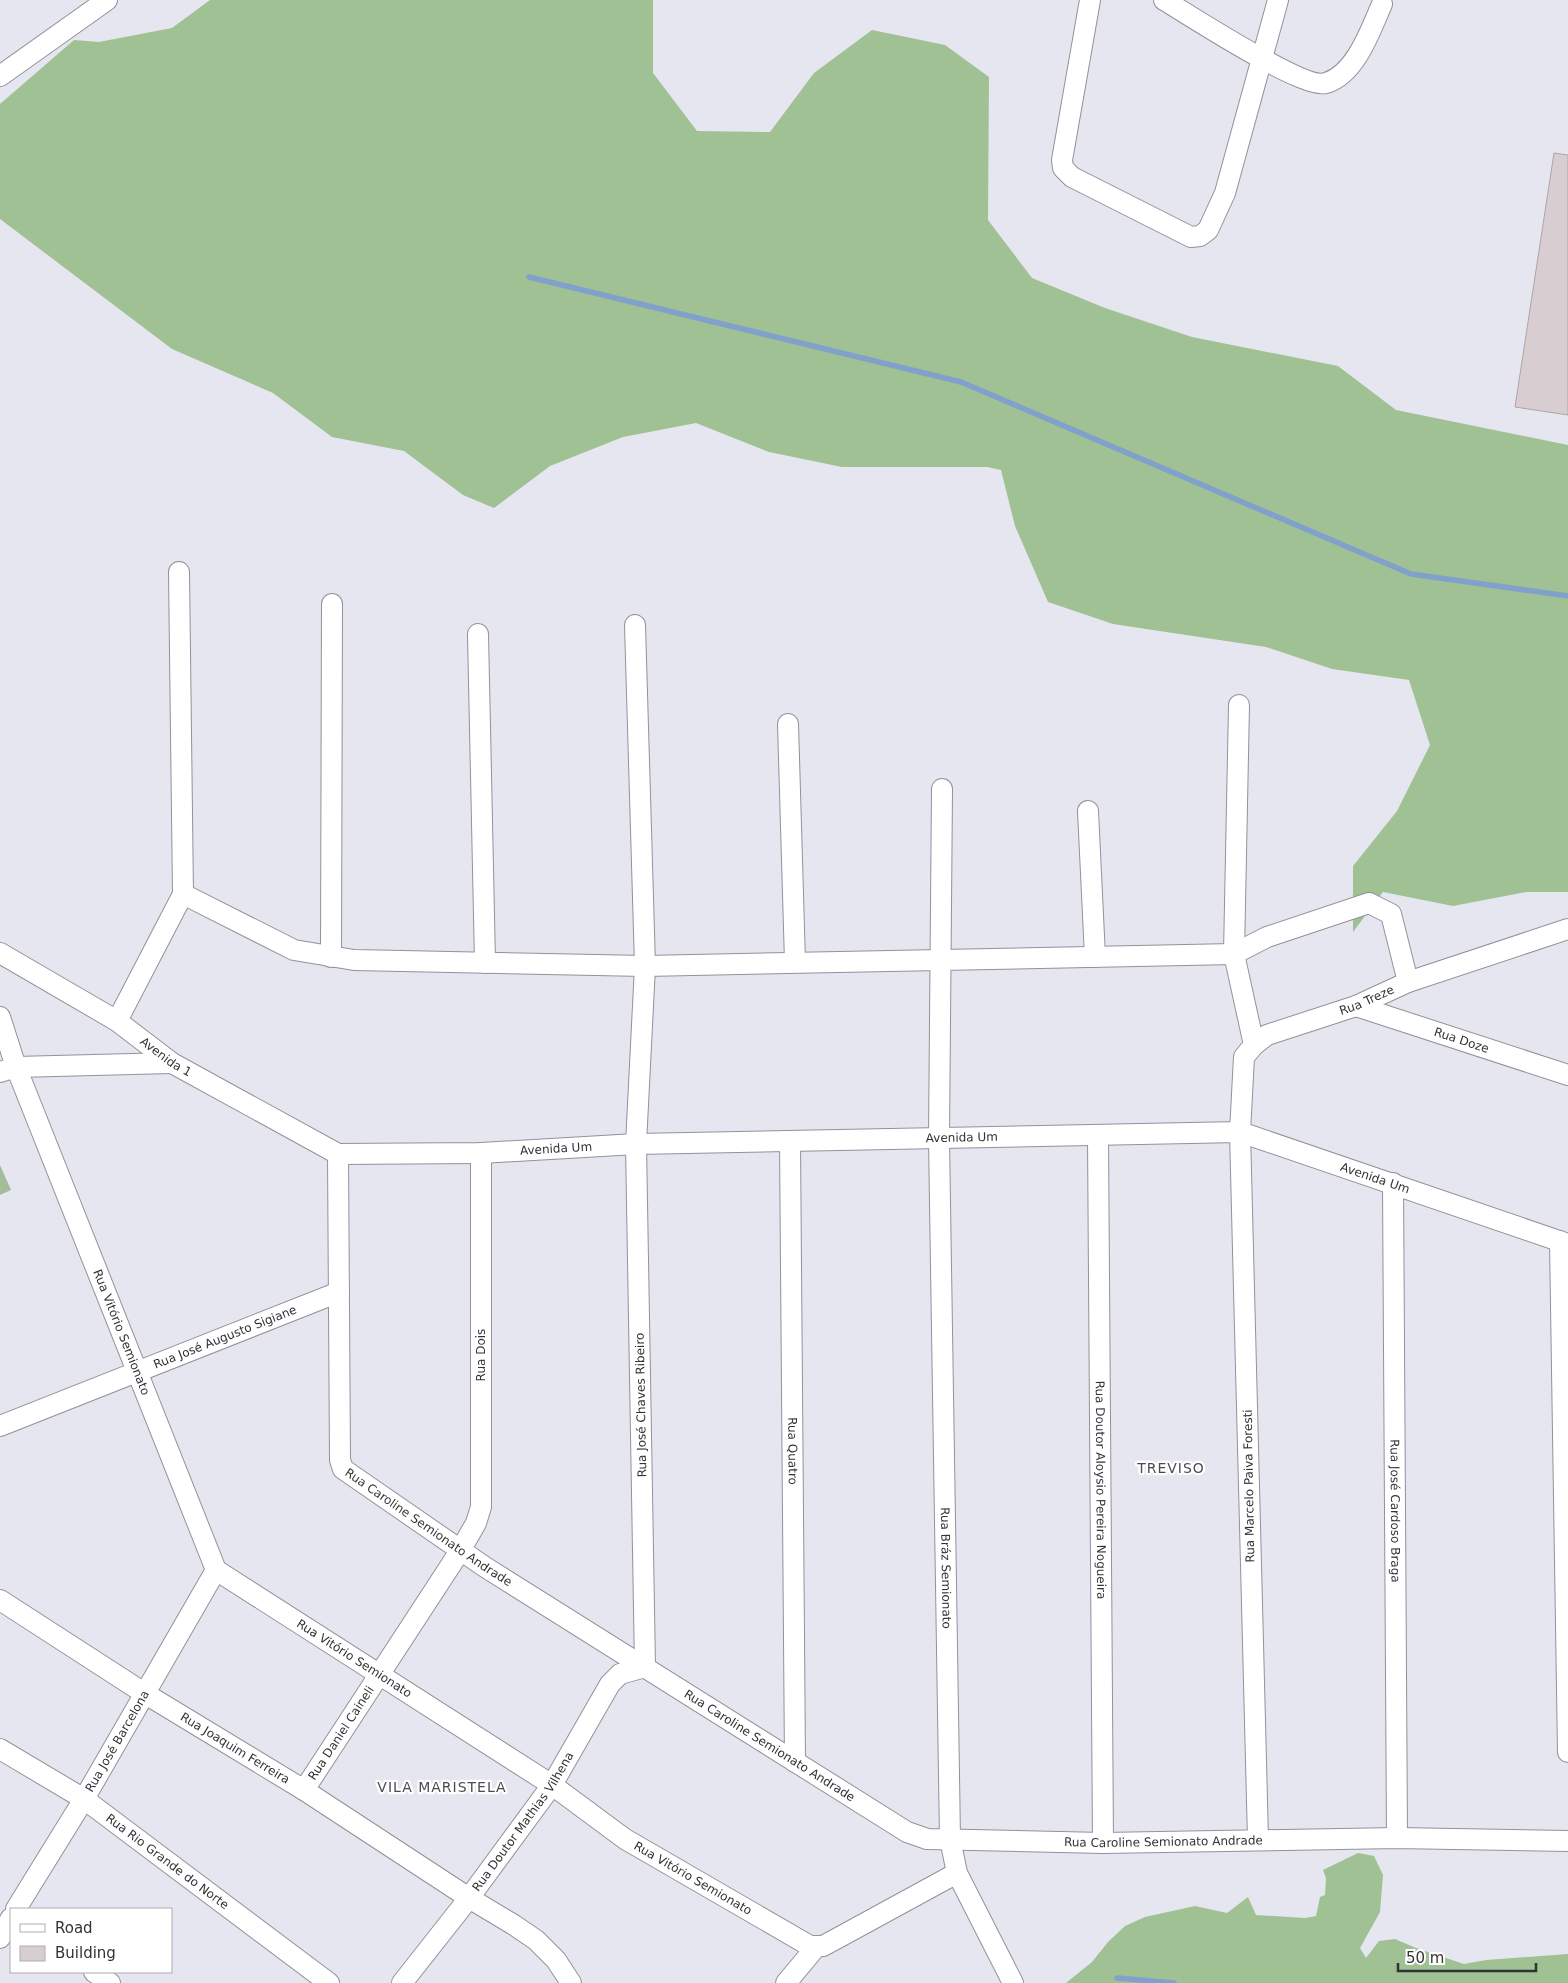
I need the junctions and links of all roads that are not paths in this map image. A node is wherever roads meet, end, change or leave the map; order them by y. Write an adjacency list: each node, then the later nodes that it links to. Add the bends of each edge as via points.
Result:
1 (107, 0): 7 (street)
2 (1090, 0): 6 (street, via 1063,168 1072,177 1191,237 1200,236 1208,230 1224,193)
3 (1164, 0): 6 (street)
4 (1278, 0): 6 (street)
5 (1385, 1): 6 (street, via 1361,53 1340,76 1327,83 1316,84)
6 (1262, 59)
7 (0, 76)
8 (179, 572): 16 (street)
9 (332, 604): 20 (street)
10 (635, 625): 25 (street, Rua José Chaves Ribeiro)
11 (478, 634): 23 (street)
12 (1239, 705): 19 (street)
13 (788, 724): 24 (street)
14 (942, 789): 22 (street, Rua Bráz Semionato)
15 (1088, 811): 21 (street)
16 (183, 894): 20 (street, via 294,950); 29 (street)
17 (1568, 929): 26 (street, Rua Treze)
18 (0, 953): 29 (street, Avenida 1)
19 (1234, 954): 21 (street); 26 (street, via 1267,937 1369,903 1390,914); 30 (street)
20 (331, 957): 23 (street)
21 (1095, 957): 22 (street)
22 (941, 959): 24 (street); 36 (street, Rua Bráz Semionato)
23 (485, 962): 25 (street)
24 (795, 962): 25 (street)
25 (645, 966): 38 (street, Rua José Chaves Ribeiro)
26 (1408, 982): 27 (street, Rua Treze)
27 (1356, 1006): 30 (street, Rua Treze, via 1267,1035); 33 (street, Rua Doze)
28 (0, 1017): 32 (street, Rua Vitório Semionato)
29 (117, 1021): 31 (street, Avenida 1)
30 (1254, 1045): 34 (street, via 1244,1057)
31 (172, 1063): 32 (street); 40 (street, Avenida 1)
32 (8, 1069): 44 (street, Rua Vitório Semionato)
33 (1568, 1075)
34 (1240, 1132): 35 (street, Avenida Um); 41 (street, Avenida Um); 60 (street, Rua Marcelo Paiva Foresti)
35 (1098, 1136): 36 (street, Avenida Um); 62 (street, Rua Doutor Aloysio Pereira Nogueira)
36 (939, 1139): 37 (street, Avenida Um); 58 (street, Rua Bráz Semionato)
37 (790, 1142): 38 (street, Avenida Um); 54 (street, Rua Quatro)
38 (636, 1144): 39 (street, Avenida Um); 49 (street, Rua José Chaves Ribeiro)
39 (481, 1153): 40 (street, Avenida Um); 46 (street, Rua Dois, via 481,1507)
40 (338, 1154): 43 (street, Rua Caroline Semionato Andrade)
41 (1393, 1183): 42 (street, Avenida Um); 59 (street, Rua José Cardoso Braga)
42 (1564, 1242): 53 (street)
43 (339, 1292): 44 (street, Rua José Augusto Sigiane); 46 (street, Rua Caroline Semionato Andrade, via 340,1460 343,1469)
44 (138, 1371): 45 (street, Rua José Augusto Sigiane); 47 (street, Rua Vitório Semionato)
45 (0, 1426)
46 (460, 1551): 49 (street, Rua Caroline Semionato Andrade); 50 (street, Rua Daniel Caineli)
47 (216, 1570): 50 (street, Rua Vitório Semionato); 51 (street, Rua José Barcelona)
48 (0, 1600): 51 (street, Rua Joaquim Ferreira)
49 (645, 1666): 54 (street, Rua Caroline Semionato Andrade); 55 (street, Rua Doutor Mathias Vilhena, via 620,1674 610,1684)
50 (379, 1676): 55 (street, Rua Vitório Semionato); 56 (street, Rua Daniel Caineli)
51 (144, 1693): 56 (street, Rua Joaquim Ferreira); 57 (street, Rua José Barcelona)
52 (0, 1748): 57 (street, Rua Rio Grande do Norte)
53 (1568, 1752)
54 (796, 1762): 58 (street, Rua Caroline Semionato Andrade, via 907,1832 927,1838)
55 (552, 1785): 64 (street, Rua Doutor Mathias Vilhena); 68 (street, Rua Vitório Semionato, via 625,1839)
56 (304, 1790): 64 (street, Rua Joaquim Ferreira)
57 (84, 1799): 65 (street, Rua José Barcelona); 71 (street, Rua Rio Grande do Norte)
58 (950, 1838): 62 (street, Rua Caroline Semionato Andrade); 63 (street, Rua Bráz Semionato)
59 (1397, 1838): 60 (street, Rua Caroline Semionato Andrade); 61 (street, Rua Caroline Semionato Andrade)
60 (1258, 1840): 62 (street, Rua Caroline Semionato Andrade)
61 (1568, 1841)
62 (1103, 1843)
63 (957, 1873): 68 (street); 75 (street, Rua Bráz Semionato)
64 (469, 1898): 72 (street, Rua Doutor Mathias Vilhena); 73 (street, Rua Joaquim Ferreira, via 536,1940 556,1960)
65 (17, 1908)
66 (10, 1920): 67 (street)
67 (0, 1938)
68 (816, 1947): 74 (street)
69 (95, 1973): 70 (street)
70 (110, 1983)
71 (329, 1983)
72 (402, 1983)
73 (571, 1983)
74 (786, 1983)
75 (1013, 1983)

